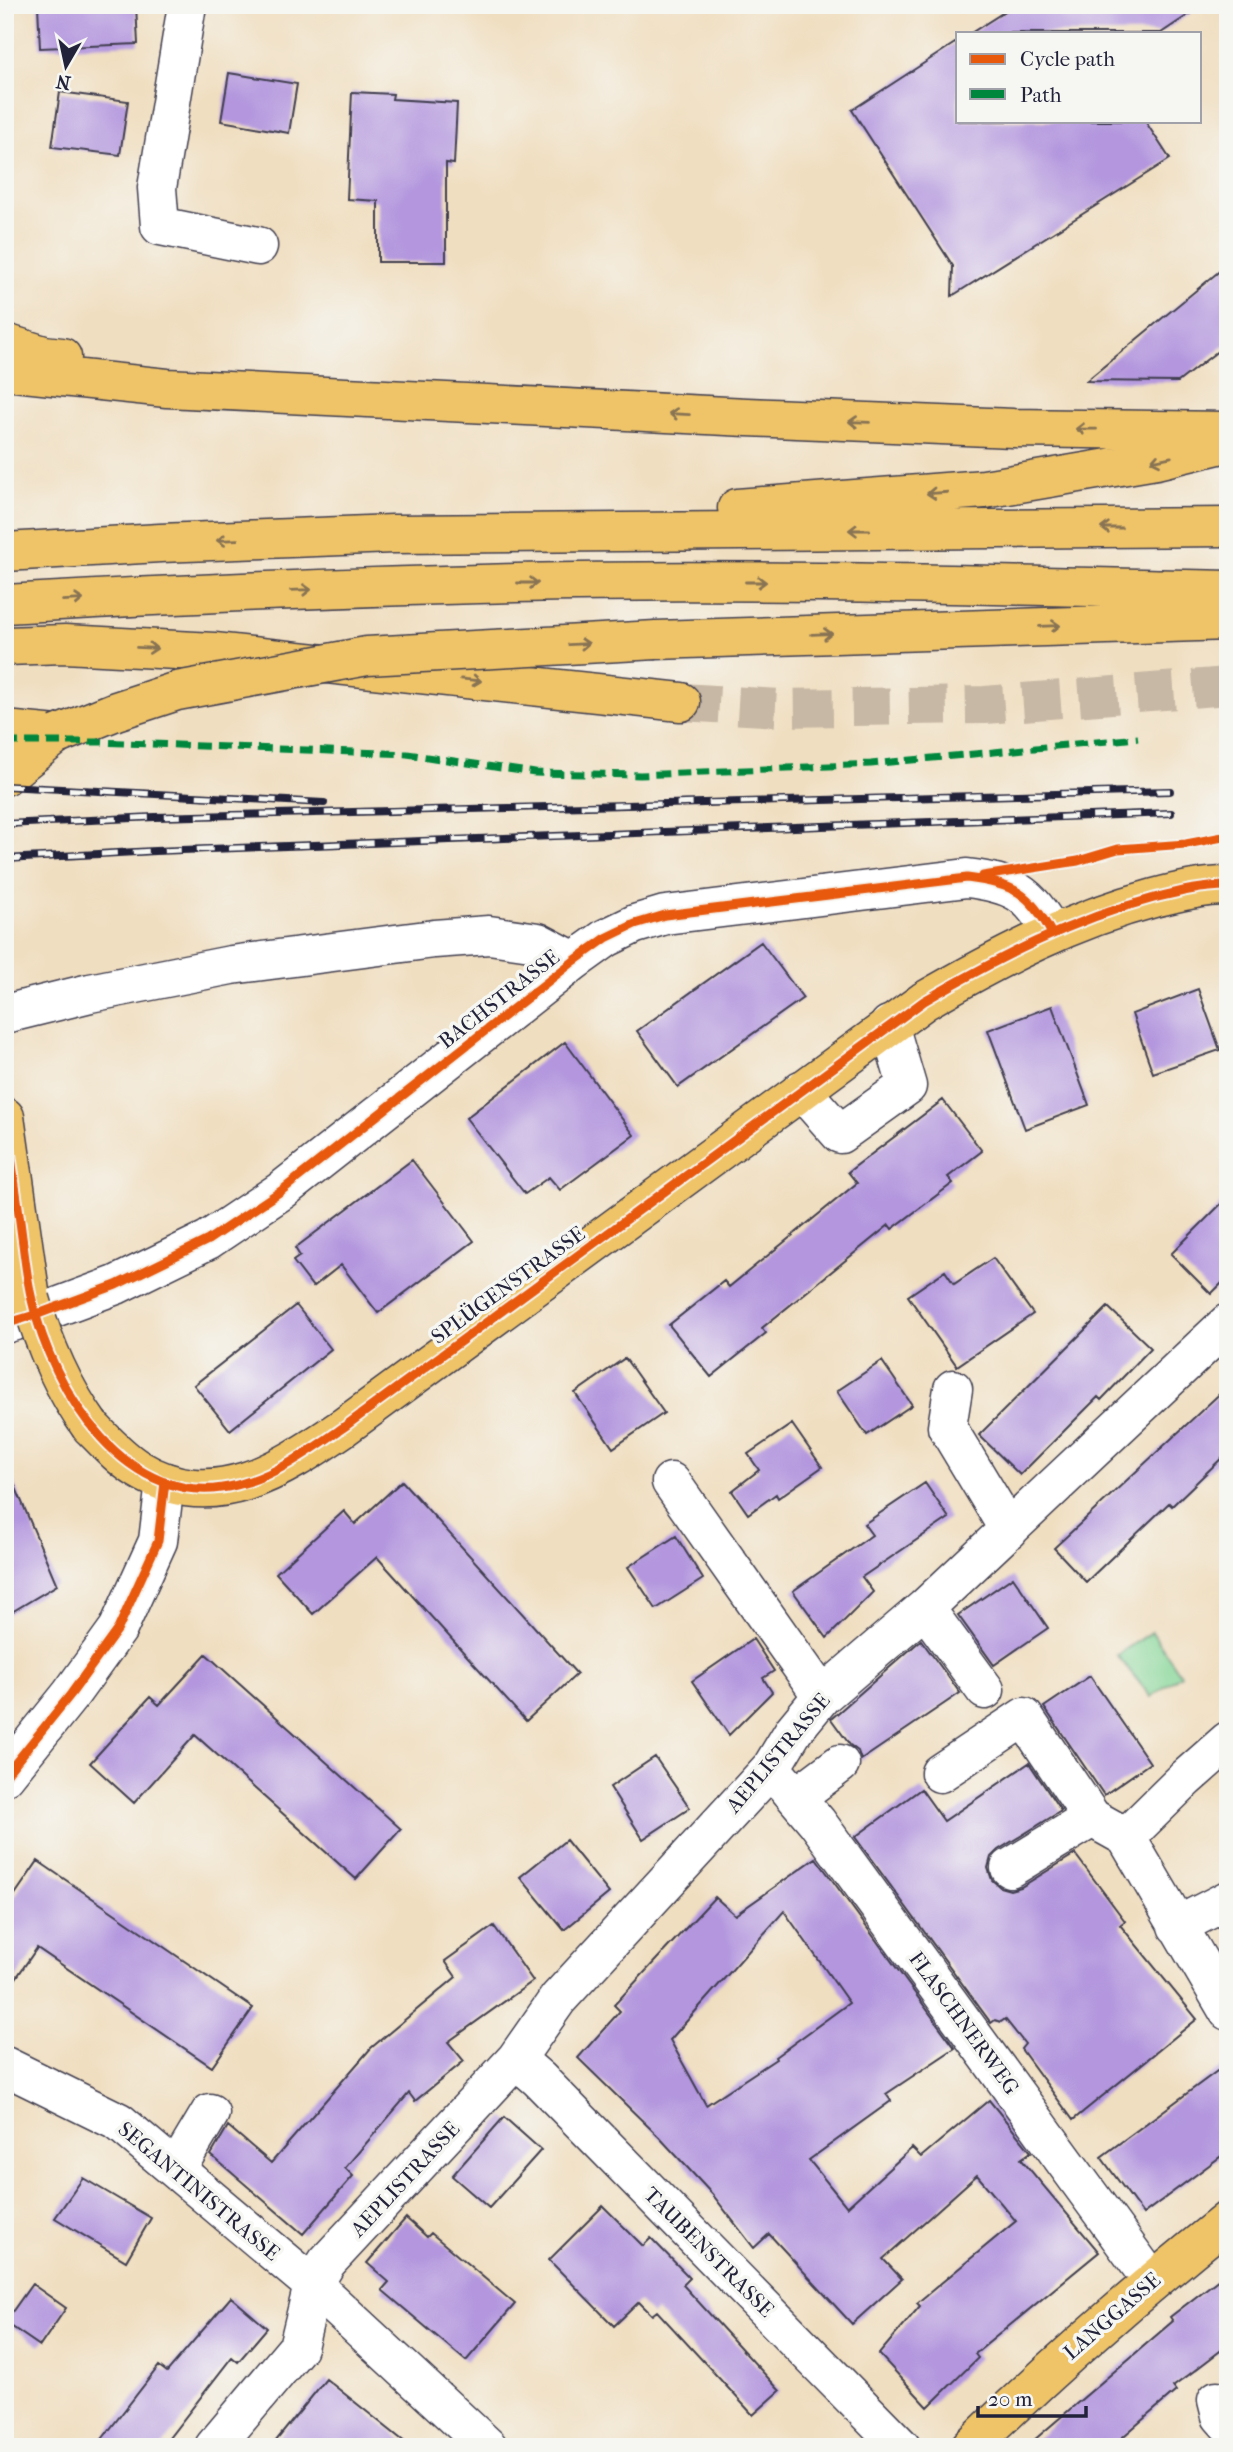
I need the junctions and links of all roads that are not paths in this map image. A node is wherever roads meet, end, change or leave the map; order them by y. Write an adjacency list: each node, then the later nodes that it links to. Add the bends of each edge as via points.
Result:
1 (187, 5): 2 (street, via 156,188 160,226)
2 (258, 246)
3 (5, 343): 5 (main road, via 44,355)
4 (5, 371): 5 (main road, via 167,388)
5 (471, 403): 6 (main road, one-way to 5, via 1013,428)
6 (1228, 431)
7 (1228, 443): 9 (main road, one-way to 9, via 984,489)
8 (1228, 527): 9 (main road, one-way to 9)
9 (393, 534): 10 (main road, one-way to 10)
10 (5, 552)
11 (1228, 590): 12 (main road, one-way to 11, via 530,583 815,582)
12 (5, 604)
13 (1228, 621): 17 (main road, one-way to 13, bridge, via 177,691 368,656 656,640)
14 (5, 646): 15 (main road, one-way to 15, via 65,644 214,652)
15 (681, 702)
16 (5, 730): 17 (main road)
17 (57, 735): 18 (main road)
18 (5, 776)
19 (1228, 886): 20 (main road, SPLÜGENSTRASSE, via 1183,891 1115,908)
20 (1052, 934): 21 (street, BACHSTRASSE, via 1034,905 1014,889 967,878 665,915 606,938); 23 (main road, SPLÜGENSTRASSE, via 997,959)
21 (574, 961): 22 (street, via 538,942 489,935 434,939 231,965); 27 (street, BACHSTRASSE, via 282,1191 208,1240 116,1285)
22 (5, 1014)
23 (890, 1025): 24 (main road, SPLÜGENSTRASSE); 24 (street, via 907,1086 840,1134)
24 (801, 1090): 29 (main road, SPLÜGENSTRASSE, via 283,1467 213,1489)
25 (5, 1116): 29 (main road, SPLÜGENSTRASSE, bridge, via 31,1298 62,1384 90,1426 138,1469)
26 (1228, 1323): 31 (street, AEPLISTRASSE)
27 (5, 1324)
28 (953, 1389): 31 (street, via 947,1427)
29 (164, 1482): 39 (street, via 158,1541 118,1629)
30 (671, 1482): 34 (street)
31 (1009, 1530): 32 (street, AEPLISTRASSE)
32 (925, 1608): 33 (street); 34 (street, AEPLISTRASSE)
33 (985, 1690)
34 (822, 1696): 37 (street, AEPLISTRASSE)
35 (1228, 1741): 42 (street, via 1192,1790)
36 (840, 1764): 40 (street)
37 (771, 1768): 40 (street, FLASCHNERWEG); 47 (street, AEPLISTRASSE, via 558,1999)
38 (940, 1773): 41 (street, via 1024,1717)
39 (5, 1776)
40 (796, 1797): 52 (street, FLASCHNERWEG)
41 (1092, 1818): 42 (street); 43 (street)
42 (1126, 1836): 45 (street)
43 (1010, 1868)
44 (1228, 1900): 45 (street)
45 (1177, 1926): 46 (street)
46 (1228, 2011)
47 (516, 2059): 53 (street, AEPLISTRASSE, via 327,2262); 56 (street, TAUBENSTRASSE)
48 (5, 2066): 50 (street, SEGANTINISTRASSE, via 120,2122)
49 (210, 2113): 50 (street)
50 (176, 2170): 53 (street, SEGANTINISTRASSE)
51 (1228, 2220): 52 (main road, LANGGASSE)
52 (1152, 2281): 57 (main road, LANGGASSE, via 1051,2368)
53 (313, 2286): 54 (street, via 298,2347); 55 (street, SEGANTINISTRASSE)
54 (214, 2447)
55 (488, 2447)
56 (901, 2447)
57 (970, 2447)

